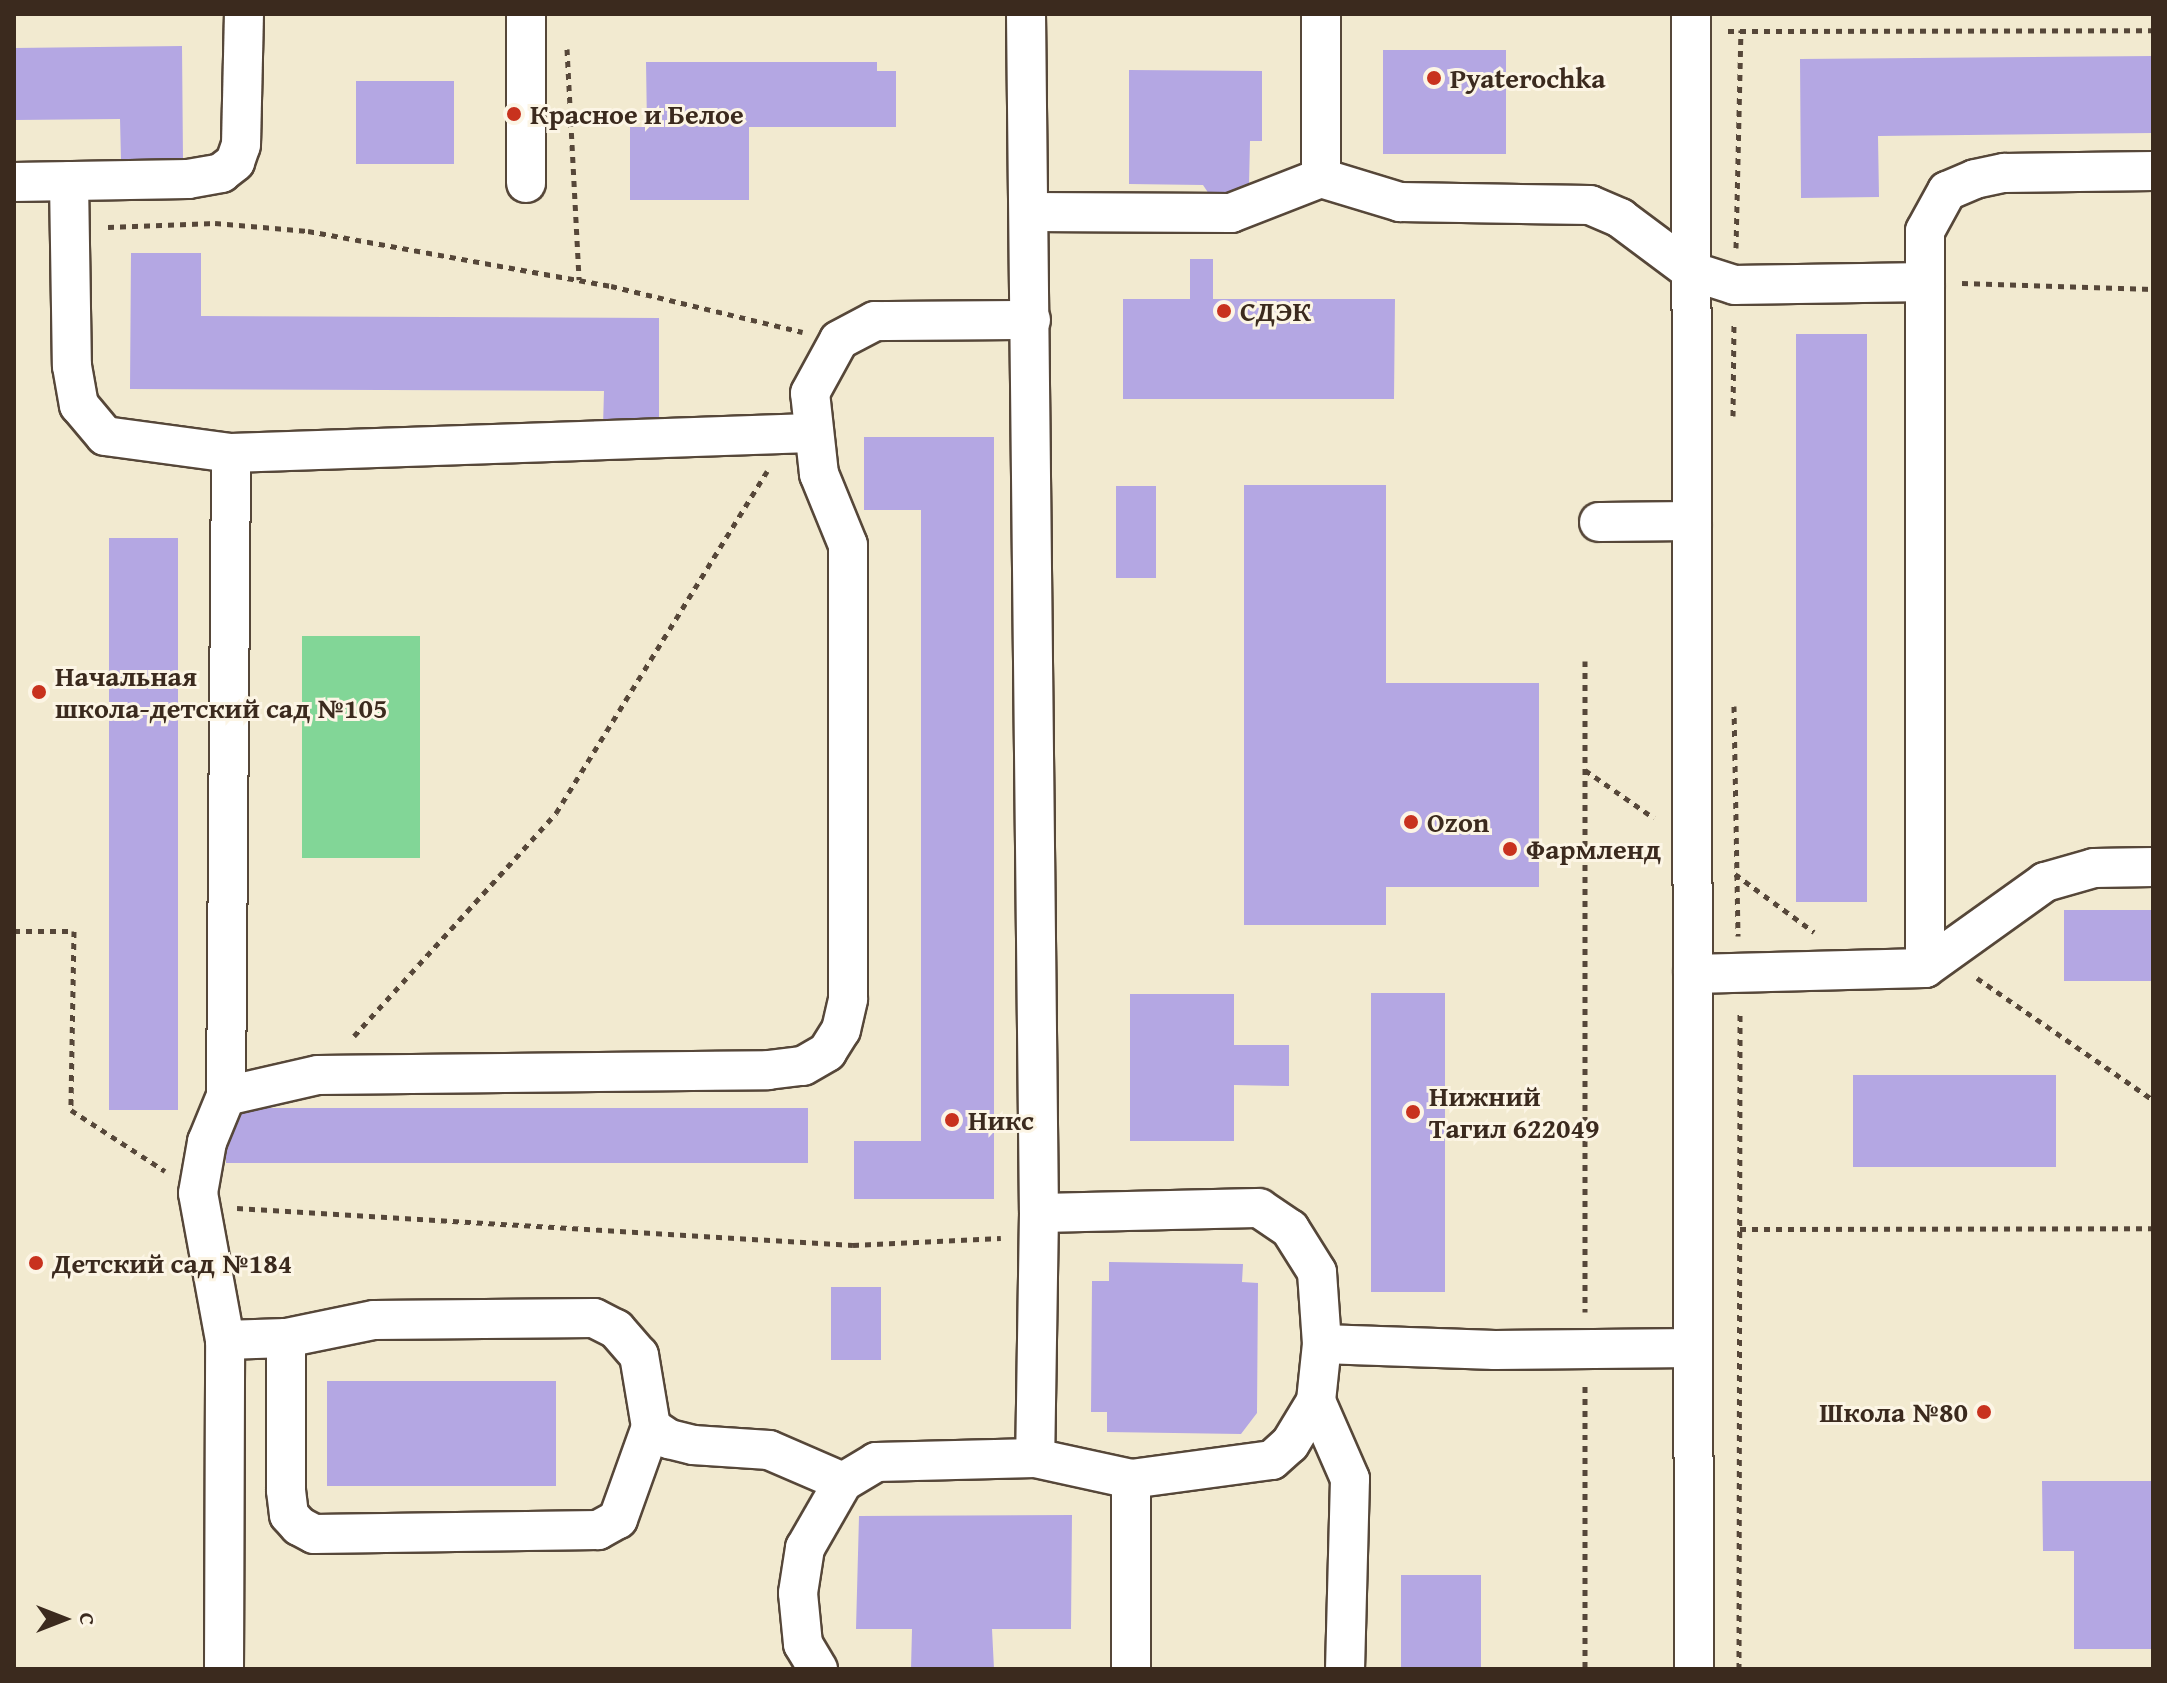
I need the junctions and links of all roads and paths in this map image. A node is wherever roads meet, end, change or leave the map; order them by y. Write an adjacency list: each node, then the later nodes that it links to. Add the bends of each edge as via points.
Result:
1 (244, 14): 11 (street, via 244,116 235,162 207,177)
2 (526, 14): 13 (street)
3 (1026, 14): 14 (street)
4 (1321, 14): 10 (street)
5 (1691, 24): 6 (path); 16 (street)
6 (1741, 30): 7 (path); 19 (path)
7 (2153, 30)
8 (567, 45): 17 (path)
9 (2153, 171): 18 (street, via 2004,173 1947,191 1925,231)
10 (1321, 178): 14 (street, via 1231,213); 16 (street, via 1400,202 1590,205 1620,218)
11 (69, 181): 12 (street); 15 (street)
12 (14, 182)
13 (526, 183)
14 (1030, 212): 21 (street)
15 (70, 228): 17 (path, via 215,223 308,231); 25 (street, via 72,366 79,405 93,426 121,440)
16 (1691, 271): 19 (street); 26 (street)
17 (579, 280): 22 (path)
18 (1925, 282): 19 (street); 20 (path); 32 (street)
19 (1735, 285): 23 (path)
20 (2153, 289)
21 (1031, 320): 22 (street, via 875,321); 39 (street)
22 (839, 340): 24 (street, via 810,393)
23 (1733, 429)
24 (800, 434): 25 (street); 35 (path, via 556,813); 35 (street, via 848,545 848,999 841,1030 827,1052 803,1066 768,1070)
25 (231, 453): 36 (street)
26 (1692, 521): 27 (street); 34 (street)
27 (1599, 522)
28 (1585, 661): 46 (path)
29 (1734, 700): 33 (path)
30 (2153, 867): 32 (street, via 2094,868 2045,882)
31 (14, 931): 38 (path, via 74,931 71,1110)
32 (1925, 968): 33 (street); 37 (path, via 1971,973)
33 (1739, 973): 34 (street); 41 (path)
34 (1693, 974): 45 (street)
35 (318, 1075): 36 (street)
36 (226, 1096): 38 (street, via 207,1142)
37 (2153, 1100)
38 (198, 1193): 39 (path, via 246,1211 853,1245 999,1239); 43 (street)
39 (1039, 1213): 44 (street, via 1259,1208 1290,1229 1317,1272); 49 (street)
40 (2153, 1228): 41 (path)
41 (1740, 1229): 58 (path)
42 (286, 1338): 43 (street); 48 (street, via 374,1320 594,1318 616,1329 639,1355); 48 (street, via 289,1515 314,1534 598,1530 618,1519)
43 (225, 1340): 52 (street)
44 (1322, 1344): 46 (street); 47 (street)
45 (1693, 1348): 46 (street); 57 (street)
46 (1585, 1350): 56 (path)
47 (1316, 1401): 50 (street, via 1290,1444 1272,1460); 55 (street, via 1350,1479)
48 (651, 1427): 51 (street, via 693,1445 769,1450)
49 (1035, 1458): 50 (street); 51 (street, via 876,1462)
50 (1131, 1479): 54 (street)
51 (843, 1482): 53 (street, via 805,1548 798,1593 803,1644)
52 (224, 1669)
53 (818, 1669)
54 (1131, 1669)
55 (1345, 1669)
56 (1585, 1669)
57 (1694, 1669)
58 (1739, 1669)

